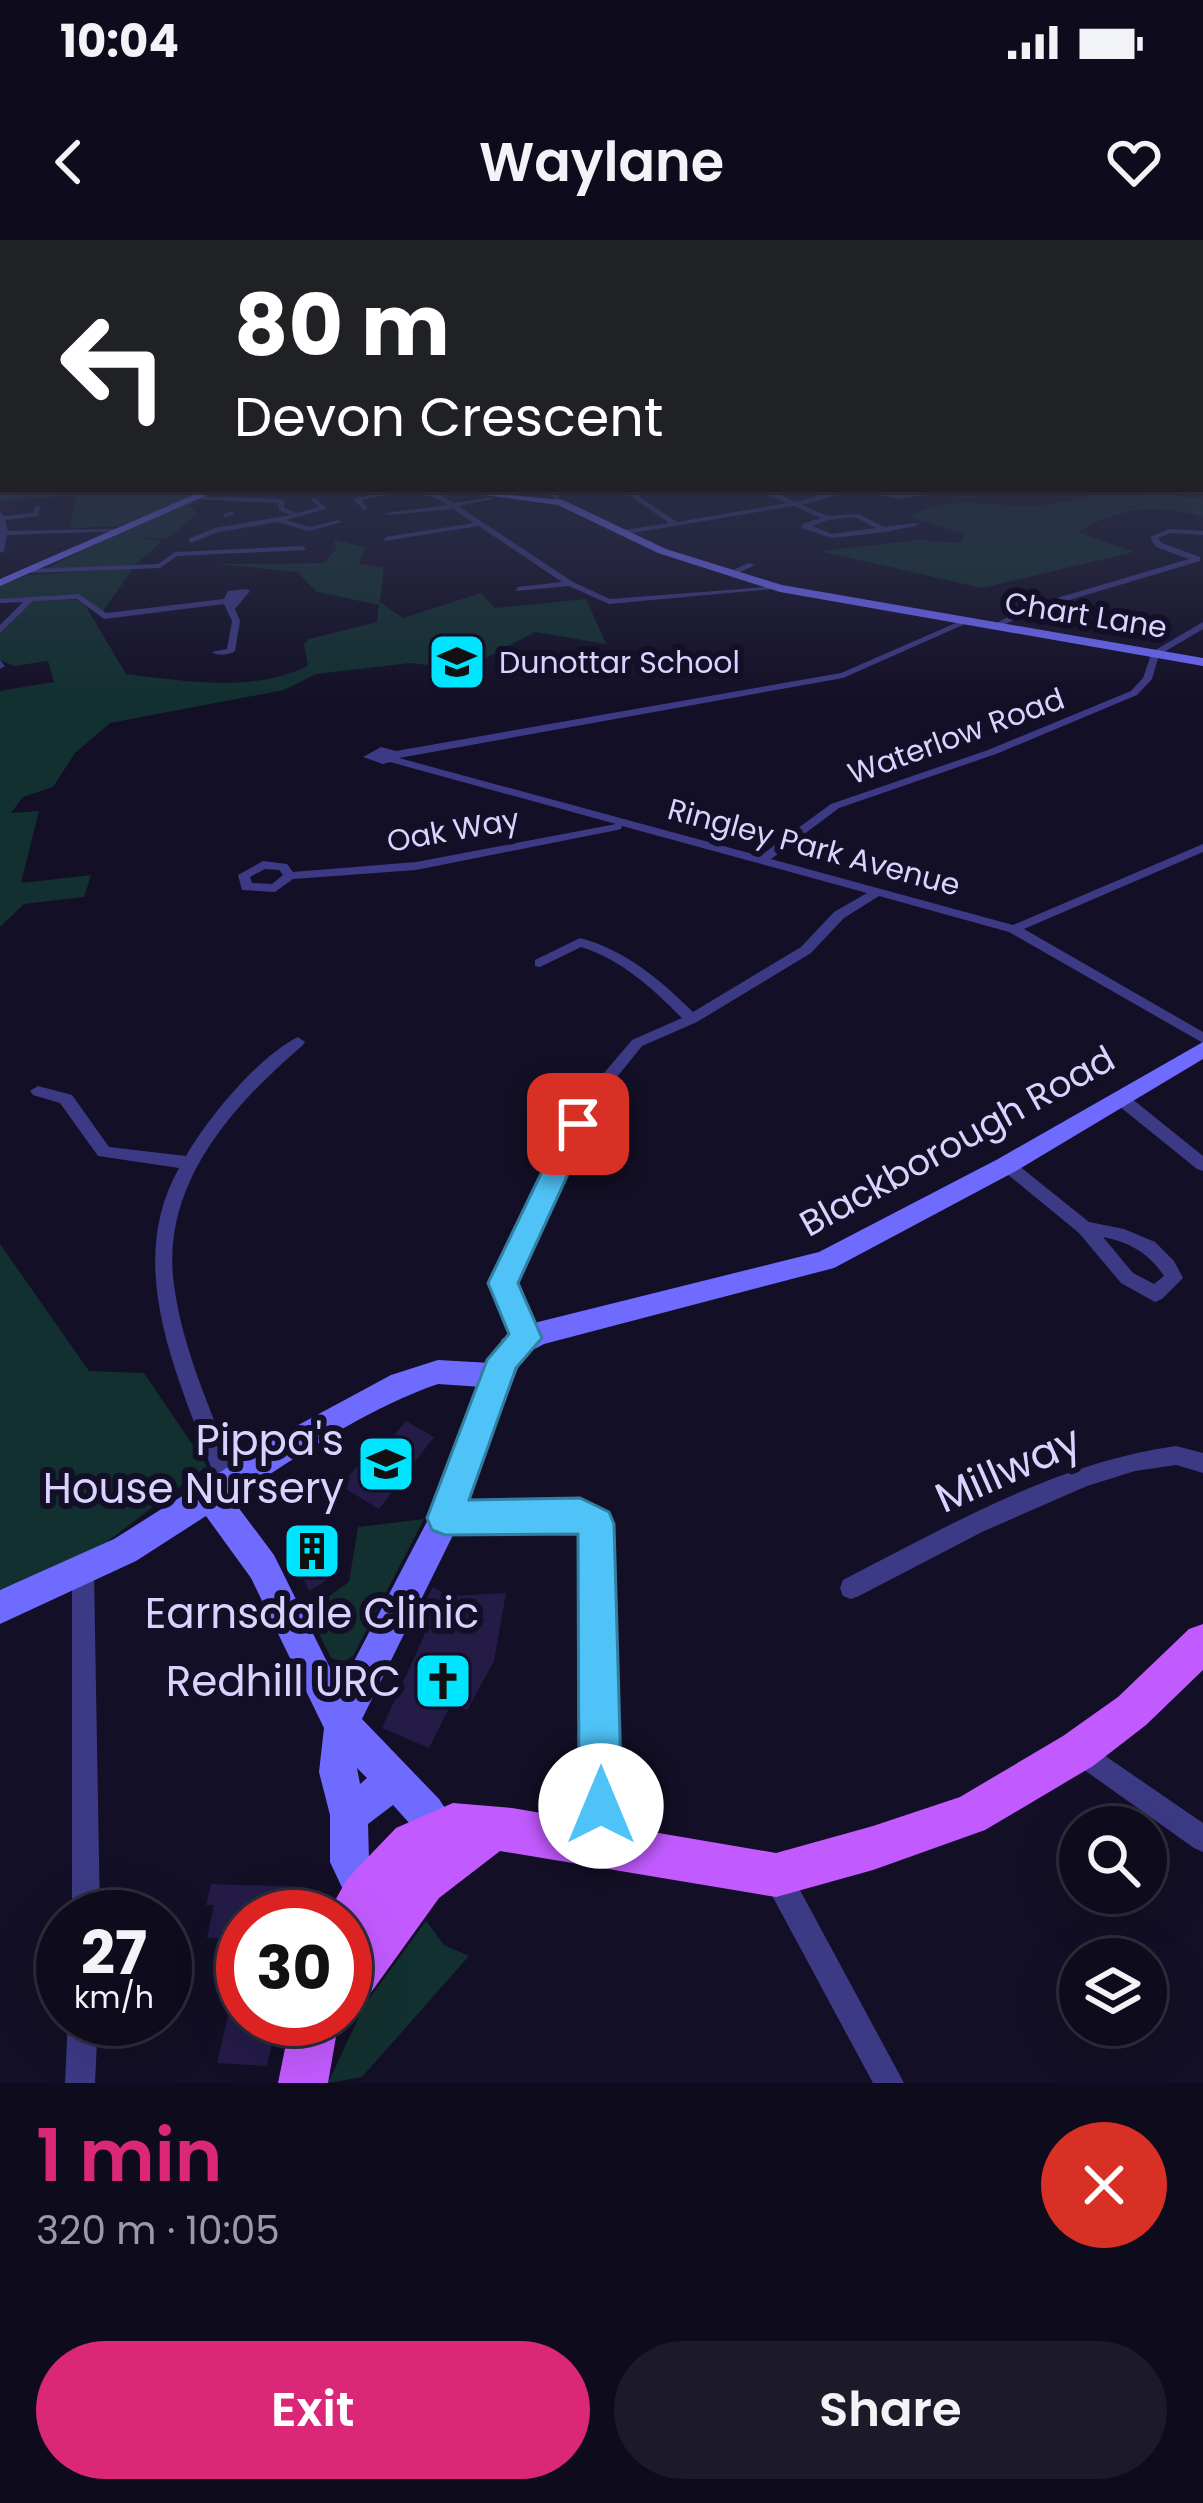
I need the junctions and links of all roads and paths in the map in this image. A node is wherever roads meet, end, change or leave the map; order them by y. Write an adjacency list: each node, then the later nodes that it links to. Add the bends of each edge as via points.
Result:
1 (5, 532): 16 (street)
2 (112, 532): 20 (street)
3 (203, 532): 13 (street)
4 (425, 532): 11 (street)
5 (493, 532): 23 (street)
6 (625, 532): 10 (street)
7 (821, 532): 8 (street)
8 (868, 532)
9 (1167, 532): 18 (street, via 1154,537 1159,545)
10 (620, 533): 21 (street, Chart Lane)
11 (404, 535): 12 (street); 15 (street)
12 (386, 539)
13 (191, 541)
14 (303, 548): 20 (street)
15 (423, 550)
16 (0, 551): 17 (street)
17 (20, 551)
18 (1200, 560): 30 (street)
19 (751, 565): 21 (street)
20 (31, 572): 22 (street)
21 (729, 574): 24 (street, Chart Lane)
22 (0, 583)
23 (570, 584): 24 (street, via 630,603); 25 (street)
24 (780, 588): 28 (street, Chart Lane)
25 (518, 589)
26 (31, 599): 27 (street); 31 (street); 32 (street, via 79,596 104,616 230,604 235,651)
27 (0, 601)
28 (961, 624): 30 (street, Chart Lane); 35 (street, Ringley Park Avenue, via 843,675 392,756)
29 (1203, 625): 33 (street, Waterlow Road)
30 (992, 626): 33 (street, Chart Lane)
31 (0, 630)
32 (216, 652)
33 (1156, 654): 34 (street, Chart Lane); 37 (street, Waterlow Road, via 1134,693 836,806)
34 (1203, 662)
35 (624, 826): 37 (street, Ringley Park Avenue); 38 (street, Oak Way, via 416,866)
36 (1203, 848): 40 (street)
37 (763, 859): 39 (street, Ringley Park Avenue)
38 (290, 877)
39 (879, 891): 40 (street, Ringley Park Avenue); 42 (street, via 838,915 806,950)
40 (1014, 929): 43 (street, Ringley Park Avenue)
41 (540, 963): 42 (street, via 580,942 604,948 638,966)
42 (692, 1019): 52 (street, via 637,1043 557,1159 503,1283)
43 (1203, 1038)
44 (298, 1042): 48 (street, via 242,1093)
45 (1203, 1049): 47 (street, Blackborough Road)
46 (38, 1091): 48 (street, via 66,1099 104,1153)
47 (1120, 1098): 49 (street); 50 (street, Blackborough Road)
48 (190, 1163): 55 (street, via 170,1209 164,1284)
49 (1203, 1165)
50 (1007, 1166): 51 (street); 52 (street, Blackborough Road, via 825,1261)
51 (1085, 1228): 51 (street, via 1131,1236 1174,1278 1155,1294 1127,1278)
52 (526, 1338): 53 (street)
53 (496, 1376): 55 (street, via 418,1377 339,1415); 56 (street)
54 (1203, 1463): 58 (street, Millway, via 1160,1452 1108,1466)
55 (220, 1492): 57 (street); 61 (street)
56 (445, 1518): 61 (street); 68 (street, via 580,1516 596,1524)
57 (83, 1573): 59 (street); 70 (street)
58 (851, 1588)
59 (0, 1606)
60 (1203, 1643): 62 (main road)
61 (343, 1719): 63 (street); 64 (street, via 338,1772)
62 (1078, 1750): 67 (street); 69 (main road, via 970,1815)
63 (393, 1782): 64 (street); 65 (street)
64 (349, 1815): 71 (street, via 350,1862)
65 (440, 1829): 66 (main road); 71 (street); 71 (main road, via 411,1843)
66 (492, 1830): 68 (main road); 71 (main road)
67 (1203, 1839)
68 (598, 1844): 69 (main road)
69 (776, 1875): 74 (street)
70 (86, 1890)
71 (383, 1902)
72 (81, 2046): 73 (street)
73 (80, 2083)
74 (889, 2083)

